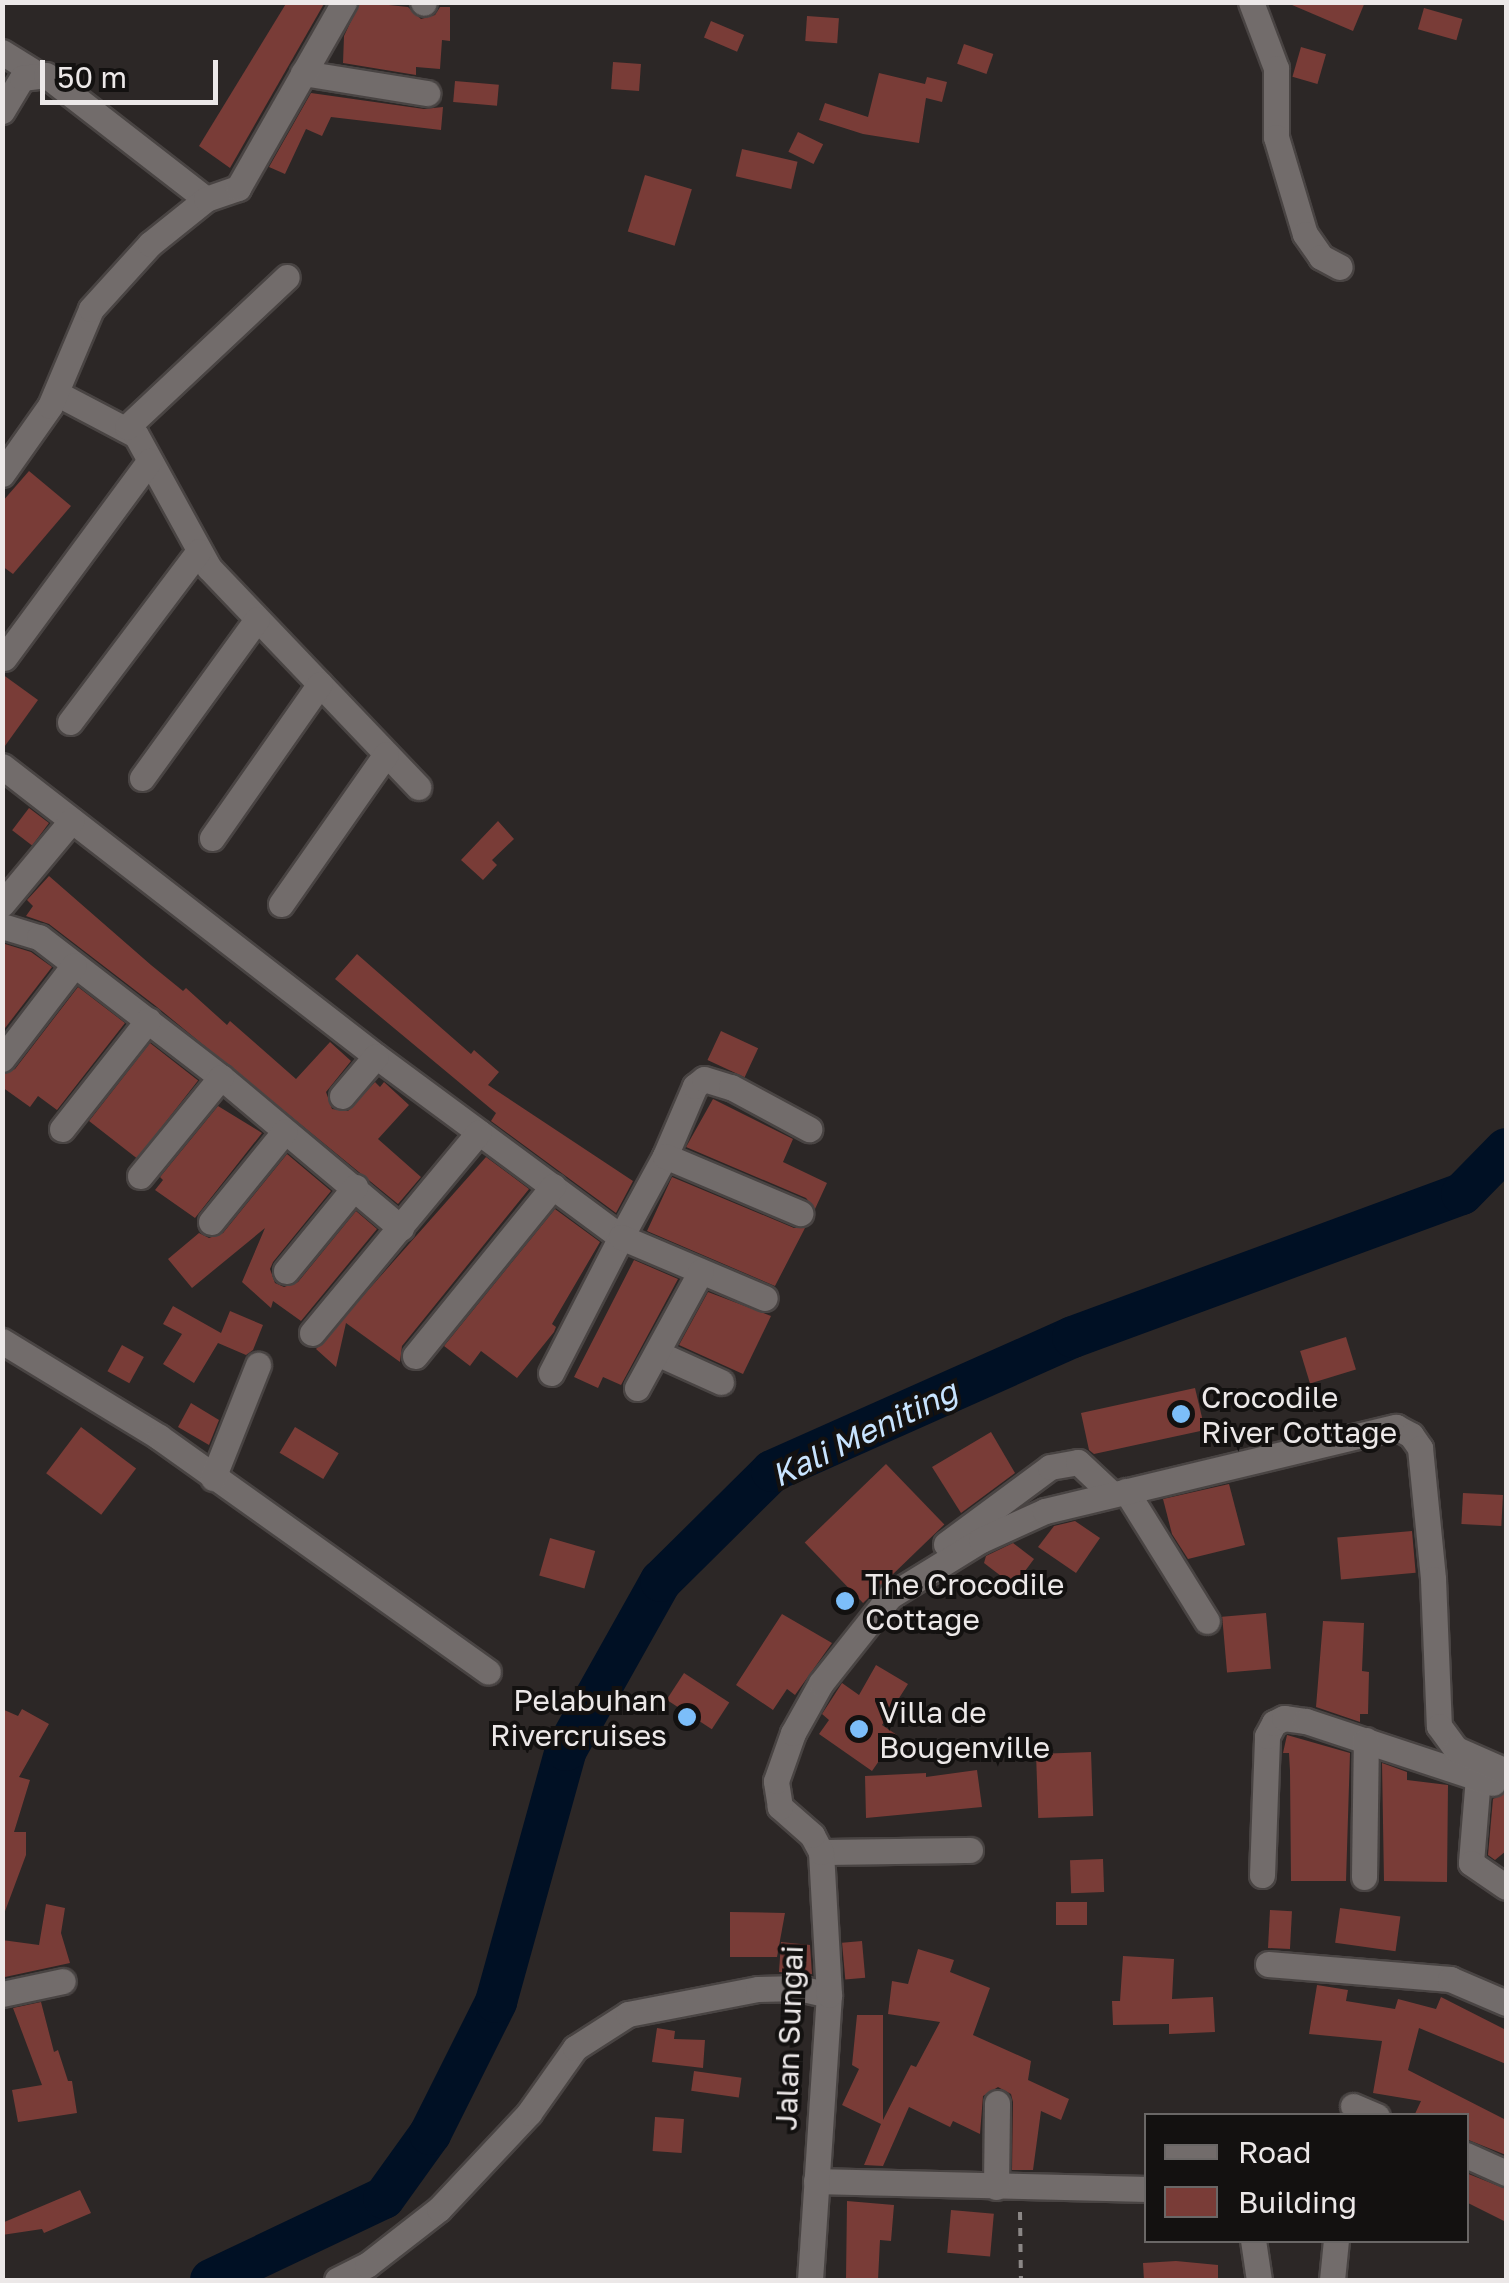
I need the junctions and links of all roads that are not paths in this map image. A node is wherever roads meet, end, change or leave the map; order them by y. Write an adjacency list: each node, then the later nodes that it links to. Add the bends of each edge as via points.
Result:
1 (344, 2): 4 (street)
2 (1251, 2): 9 (street, via 1276,68 1276,136 1305,234 1321,258)
3 (2, 52): 5 (street)
4 (302, 73): 6 (street); 8 (street, via 238,188)
5 (36, 74): 7 (street, via 22,78); 8 (street, via 57,80)
6 (427, 93)
7 (2, 111)
8 (206, 198): 11 (street, via 150,244 91,310)
9 (1340, 267)
10 (287, 277): 12 (street)
11 (56, 392): 12 (street); 14 (street)
12 (127, 427): 13 (street)
13 (149, 461): 15 (street); 17 (street)
14 (2, 474)
15 (199, 550): 16 (street); 19 (street)
16 (257, 618): 18 (street); 22 (street)
17 (4, 658)
18 (320, 684): 20 (street); 25 (street)
19 (70, 722)
20 (386, 754): 23 (street); 27 (street)
21 (2, 766): 24 (street)
22 (142, 778)
23 (418, 787)
24 (72, 820): 26 (street); 31 (street)
25 (212, 838)
26 (2, 904)
27 (281, 904)
28 (2, 926): 29 (street, via 27,930)
29 (74, 965): 30 (street); 32 (street)
30 (148, 1020): 33 (street); 35 (street)
31 (376, 1056): 34 (street); 38 (street)
32 (2, 1060)
33 (221, 1076): 37 (street); 40 (street)
34 (342, 1096)
35 (62, 1129)
36 (809, 1129): 39 (street, via 732,1086 704,1080 695,1086)
37 (284, 1131): 42 (street); 44 (street)
38 (479, 1132): 41 (street); 45 (street)
39 (664, 1156): 43 (street); 46 (street)
40 (140, 1176)
41 (554, 1186): 46 (street); 53 (street)
42 (355, 1187): 45 (street); 47 (street)
43 (800, 1213)
44 (211, 1222)
45 (401, 1228): 50 (street)
46 (620, 1237): 48 (street); 55 (street)
47 (286, 1271)
48 (701, 1271): 49 (street); 52 (street)
49 (766, 1298)
50 (312, 1333)
51 (2, 1341): 58 (street)
52 (659, 1354): 56 (street); 57 (street)
53 (415, 1356)
54 (258, 1365): 58 (street)
55 (551, 1373)
56 (721, 1382)
57 (638, 1388)
58 (213, 1478): 62 (street)
59 (1118, 1492): 60 (street, via 1078,1462 1050,1466); 61 (street); 64 (street, via 1380,1428 1406,1432 1420,1448 1428,1514 1438,1726 1456,1749); 68 (street, via 1013,1525 890,1596 821,1684 776,1781 780,1807)
60 (946, 1544)
61 (1207, 1622)
62 (488, 1672)
63 (1366, 1740): 65 (street); 69 (street, via 1306,1721 1274,1723 1267,1736); 70 (street)
64 (1506, 1771)
65 (1478, 1777): 66 (street); 71 (street, via 1471,1864)
66 (1506, 1788)
67 (970, 1850): 68 (street)
68 (821, 1852): 75 (street, Jalan Sungai)
69 (1262, 1875)
70 (1364, 1877)
71 (1506, 1888)
72 (1268, 1964): 76 (street, via 1450,1979)
73 (63, 1981): 74 (street)
74 (2, 1994)
75 (829, 1995): 80 (street, Jalan Sungai); 85 (street, via 758,1989 628,2014 576,2048 530,2114 439,2209)
76 (1506, 2003)
77 (997, 2104): 81 (street)
78 (1469, 2156): 79 (street)
79 (1506, 2173)
80 (816, 2181): 81 (street); 86 (street, Jalan Sungai)
81 (1008, 2187): 82 (street)
82 (1144, 2188)
83 (1253, 2243): 87 (street)
84 (1336, 2243): 88 (street)
85 (337, 2280)
86 (810, 2280)
87 (1259, 2280)
88 (1332, 2280)

